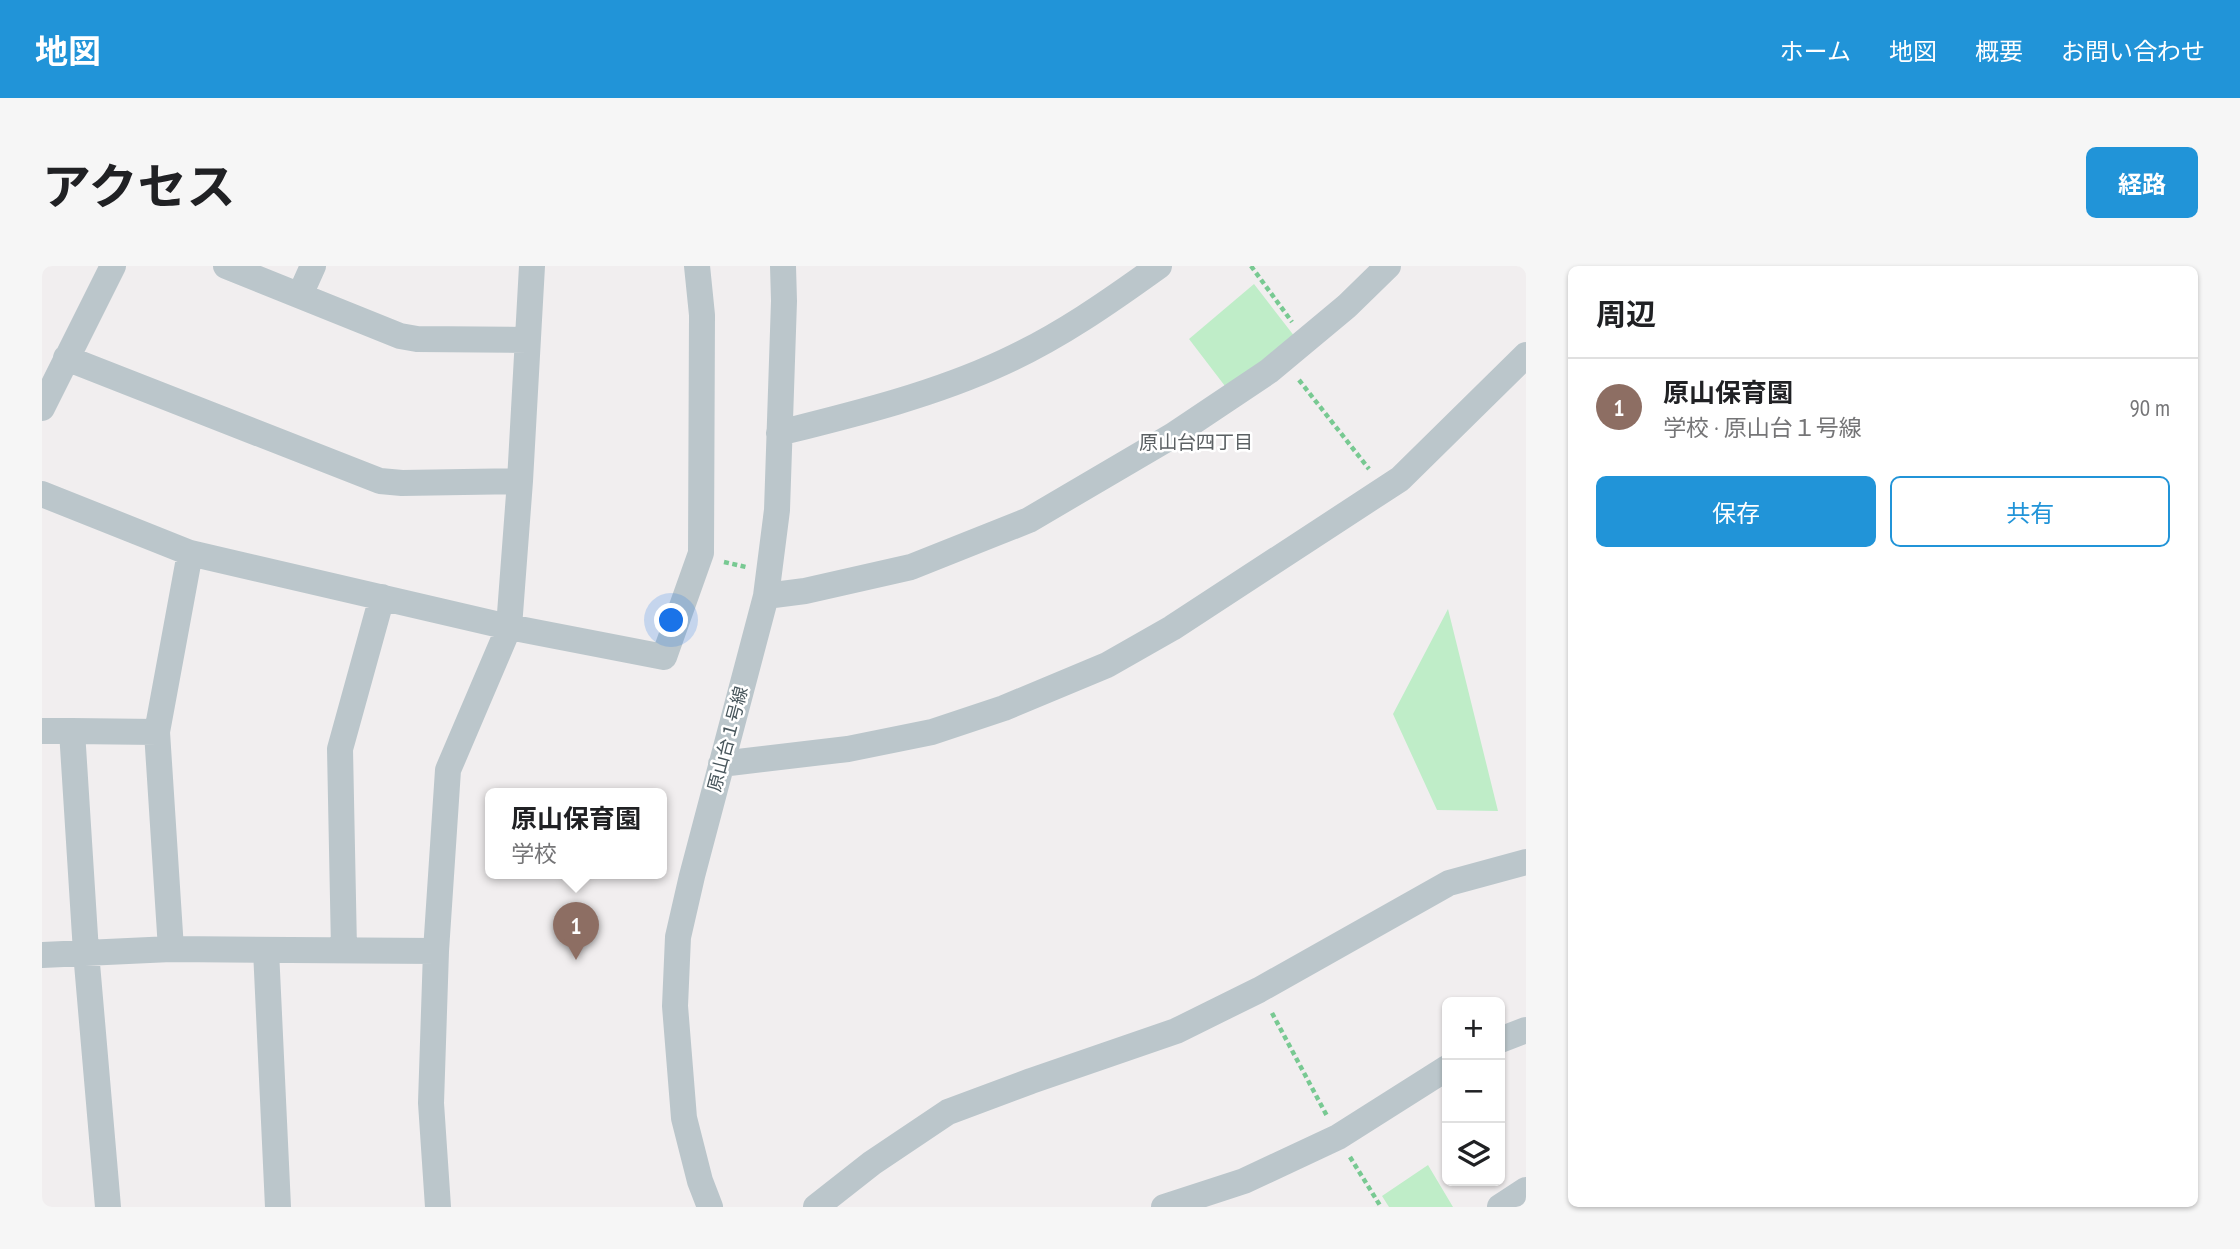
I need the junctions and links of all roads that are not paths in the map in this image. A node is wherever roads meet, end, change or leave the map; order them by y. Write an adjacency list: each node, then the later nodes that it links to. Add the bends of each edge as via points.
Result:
1 (113, 266): 12 (street)
2 (226, 266): 9 (street)
3 (313, 266): 9 (street)
4 (532, 266): 10 (street)
5 (697, 266): 20 (street, via 702,315 701,553 664,657)
6 (1158, 266): 14 (street, via 1070,327 1006,361 861,413)
7 (1388, 266): 18 (street, via 1283,360 1172,436 1030,520 911,568)
8 (785, 267): 14 (street, 原山台１号線)
9 (300, 295): 10 (street, via 400,336)
10 (527, 340): 15 (street)
11 (1526, 355): 24 (street, via 1401,479 1107,665 1042,694 932,732 848,749)
12 (66, 358): 13 (street); 15 (street, via 380,481)
13 (42, 408)
14 (779, 433): 18 (street, 原山台１号線, via 778,510)
15 (520, 481): 20 (street)
16 (42, 494): 17 (street)
17 (190, 553): 19 (street); 23 (street)
18 (766, 596): 24 (street, 原山台１号線)
19 (382, 597): 20 (street); 27 (street, via 340,749)
20 (509, 627): 29 (street, via 448,770)
21 (72, 730): 22 (street); 23 (street); 30 (street)
22 (42, 731)
23 (157, 732): 26 (street)
24 (721, 764): 39 (street, 原山台１号線, via 678,937 676,1006 684,1118)
25 (1526, 862): 40 (street, via 1449,883 1259,990 1176,1031 948,1112)
26 (171, 949): 28 (street); 30 (street)
27 (344, 949): 28 (street); 29 (street)
28 (266, 950): 37 (street)
29 (436, 951): 38 (street, via 431,1103)
30 (86, 952): 31 (street); 36 (street)
31 (42, 955)
32 (1526, 1030): 33 (street)
33 (1505, 1038)
34 (1442, 1071): 41 (street, via 1338,1137 1244,1181)
35 (1526, 1190): 42 (street)
36 (108, 1207)
37 (278, 1207)
38 (438, 1207)
39 (710, 1207)
40 (816, 1207)
41 (1164, 1207)
42 (1500, 1207)

